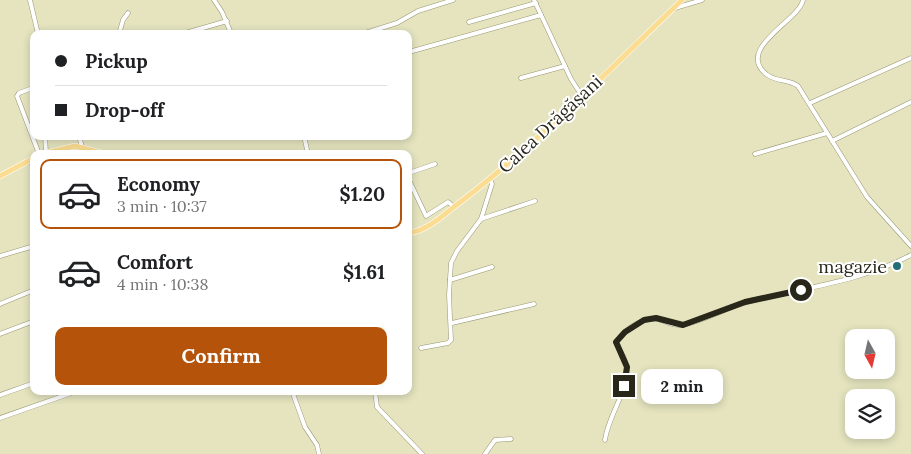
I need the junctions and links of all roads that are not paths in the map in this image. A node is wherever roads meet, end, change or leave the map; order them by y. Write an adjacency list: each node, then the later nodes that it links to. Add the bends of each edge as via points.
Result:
1 (30, 0): 13 (street)
2 (214, 0): 11 (street)
3 (454, 0): 17 (street, via 418,10 397,23)
4 (682, 0): 8 (main road, Calea Drăgășani)
5 (702, 0): 8 (street)
6 (803, 0): 25 (street, via 795,15 781,24 767,40 759,58 766,74 794,83)
7 (535, 2): 10 (street); 12 (street)
8 (673, 9): 23 (main road, Calea Drăgășani)
9 (128, 13): 14 (street)
10 (541, 15): 18 (street); 20 (street)
11 (227, 21): 15 (street); 16 (street)
12 (469, 22)
13 (37, 30)
14 (120, 30)
15 (196, 30)
16 (230, 30)
17 (375, 30)
18 (412, 51)
19 (911, 58): 25 (street)
20 (565, 66): 21 (street); 23 (street)
21 (521, 78)
22 (30, 89): 26 (street, via 17,96)
23 (582, 96): 38 (main road, Calea Drăgășani)
24 (911, 102): 29 (street)
25 (810, 103): 27 (street)
26 (30, 124)
27 (827, 132): 29 (street); 33 (street)
28 (80, 140): 30 (street)
29 (832, 140): 45 (street, via 867,197)
30 (82, 147): 31 (main road); 32 (main road)
31 (54, 150)
32 (92, 150)
33 (755, 154)
34 (30, 161): 37 (main road)
35 (435, 164): 36 (street)
36 (412, 172)
37 (0, 176)
38 (490, 179): 41 (main road, Calea Drăgășani); 42 (street, via 492,184)
39 (412, 186): 41 (street, via 426,216 448,202)
40 (535, 201): 42 (street)
41 (454, 207): 43 (main road, Calea Drăgășani, via 428,226)
42 (481, 219): 51 (street, via 453,257)
43 (412, 233)
44 (911, 238): 45 (street)
45 (907, 241): 46 (street)
46 (911, 246)
47 (30, 247): 49 (street)
48 (911, 255): 66 (street, via 875,270 780,296 745,302 683,325 656,318 634,326 616,342 625,361 627,375 610,416)
49 (0, 256)
50 (492, 267): 51 (street)
51 (450, 280): 56 (street)
52 (30, 292): 53 (street)
53 (0, 304)
54 (534, 304): 56 (street)
55 (30, 323): 57 (street)
56 (452, 323): 58 (street, via 452,340 448,344)
57 (0, 334)
58 (421, 348)
59 (30, 385): 63 (street)
60 (66, 395): 64 (street)
61 (293, 395): 67 (street, via 300,417)
62 (376, 395): 68 (street, via 377,407)
63 (0, 396)
64 (0, 418)
65 (511, 439): 69 (street, via 494,440)
66 (605, 440)
67 (319, 454)
68 (422, 454)
69 (485, 454)

